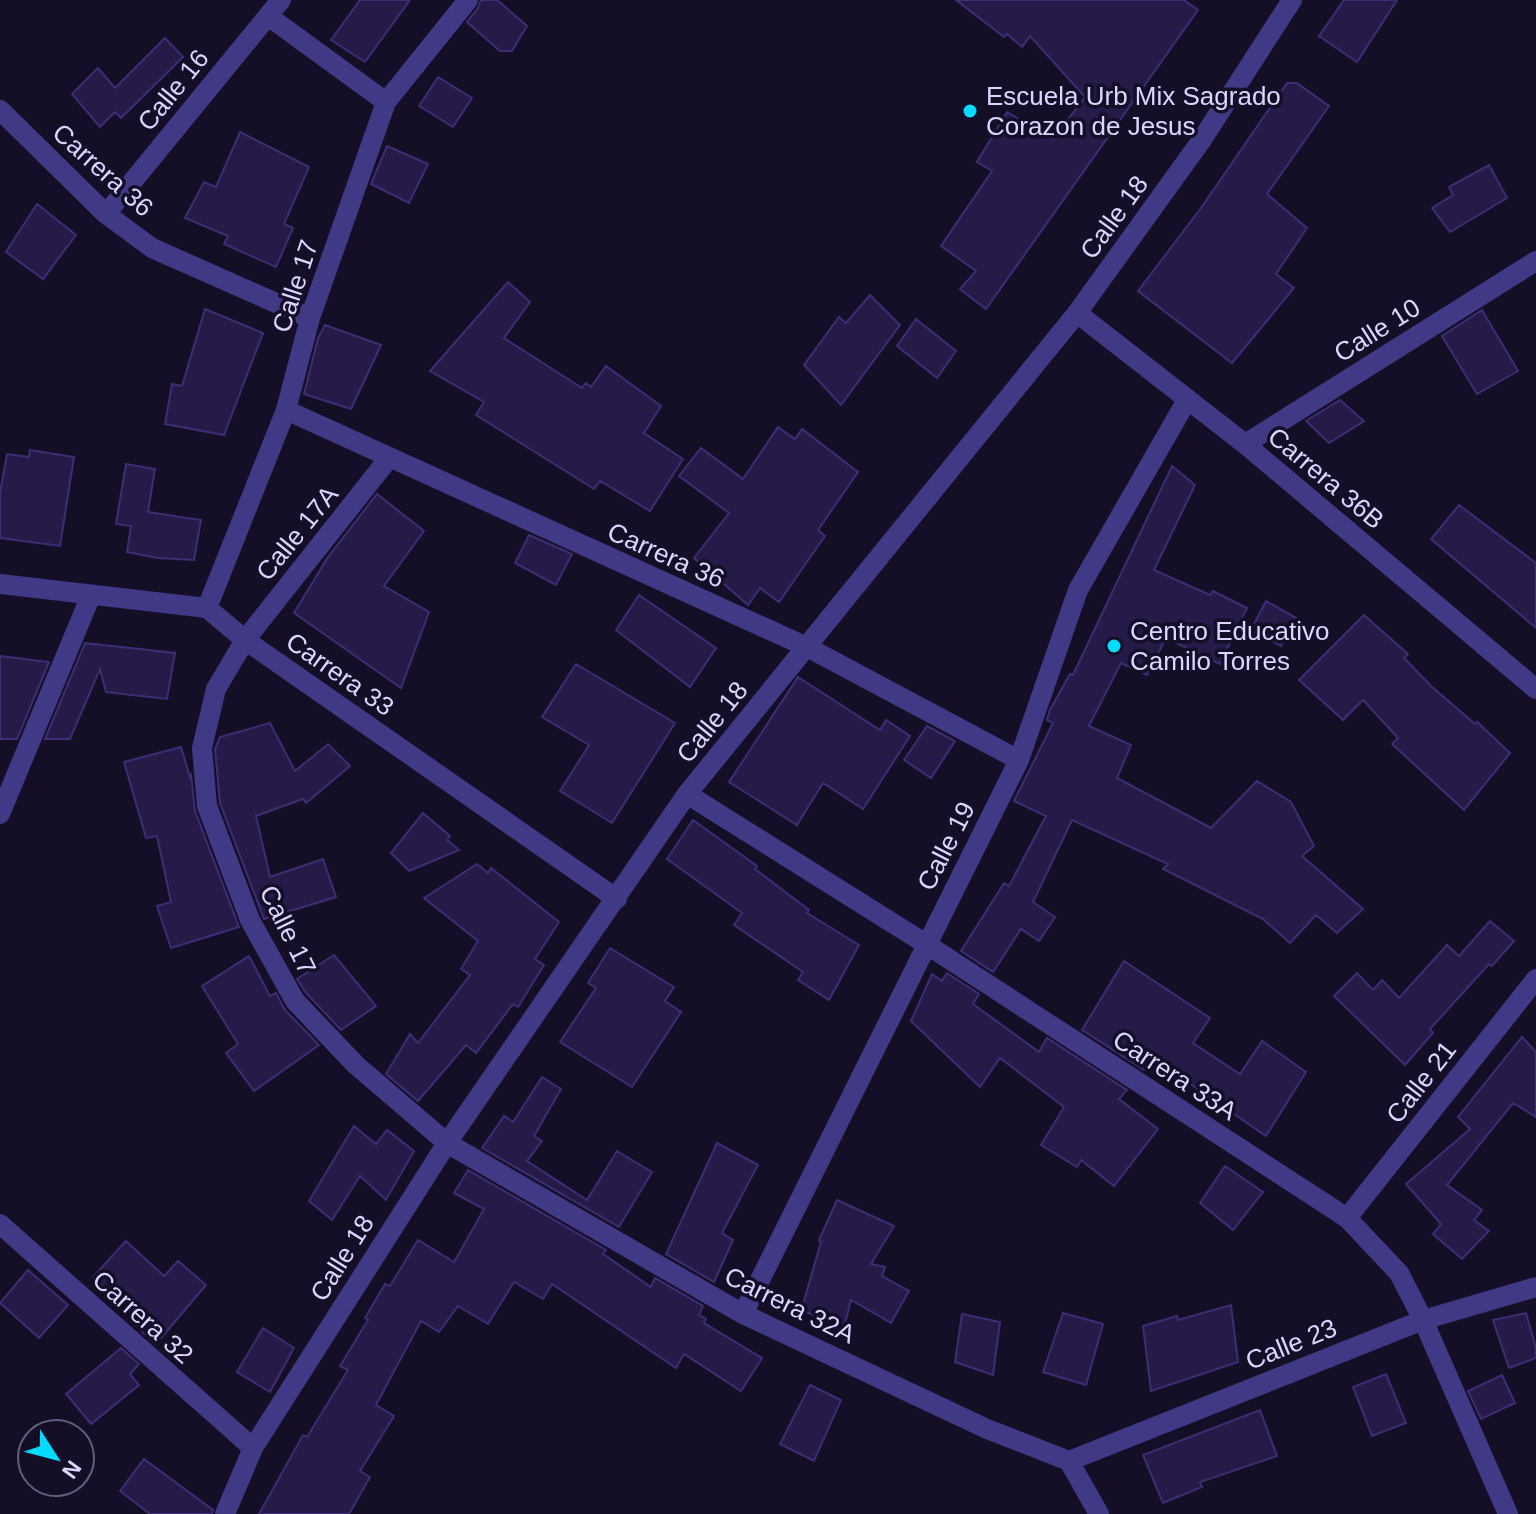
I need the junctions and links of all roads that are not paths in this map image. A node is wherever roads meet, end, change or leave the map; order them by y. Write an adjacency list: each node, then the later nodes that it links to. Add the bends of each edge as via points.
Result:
1 (468, 0): 4 (street, Calle 17)
2 (1292, 0): 8 (street, Calle 18, via 1201,141)
3 (274, 8): 4 (street); 6 (street, Calle 16)
4 (386, 102): 9 (street, Calle 17)
5 (0, 110): 6 (street, Carrera 36)
6 (106, 214): 9 (street, Carrera 36, via 152,248)
7 (1536, 261): 12 (street, Calle 10)
8 (1077, 313): 10 (street, Carrera 36B); 18 (street, Calle 18)
9 (310, 318): 11 (street, Calle 17)
10 (1187, 400): 12 (street, Carrera 36B); 20 (street, Calle 19, via 1078,590)
11 (286, 410): 13 (street, Carrera 36); 16 (street, Calle 17)
12 (1245, 444): 19 (street, Carrera 36B)
13 (389, 458): 17 (street, Calle 17A); 18 (street, Carrera 36)
14 (0, 584): 15 (street)
15 (91, 595): 16 (street); 22 (street)
16 (207, 608): 17 (street, Carrera 33)
17 (245, 640): 23 (street, Carrera 33); 26 (street, Calle 17, via 216,689 202,748 207,806 250,920 295,1001 356,1065)
18 (807, 647): 20 (street, Carrera 36); 21 (street, Calle 18)
19 (1536, 689)
20 (1019, 760): 24 (street, Calle 19)
21 (687, 794): 23 (street, Calle 18); 24 (street, Carrera 33A)
22 (0, 814)
23 (617, 899): 26 (street, Calle 18)
24 (926, 944): 27 (street, Carrera 33A); 30 (street, Calle 19)
25 (1536, 979): 27 (street, Calle 21)
26 (447, 1143): 30 (street, Carrera 32A); 32 (street, Calle 18)
27 (1347, 1218): 31 (street, Carrera 33A, via 1399,1273)
28 (0, 1224): 32 (street, Carrera 32)
29 (1536, 1287): 31 (street, Calle 23)
30 (743, 1314): 33 (street, Carrera 32A, via 987,1429)
31 (1423, 1320): 33 (street, Calle 23); 36 (street, Carrera 33A)
32 (253, 1448): 34 (street, Calle 18)
33 (1069, 1461): 35 (street)
34 (225, 1514)
35 (1099, 1514)
36 (1508, 1514)

